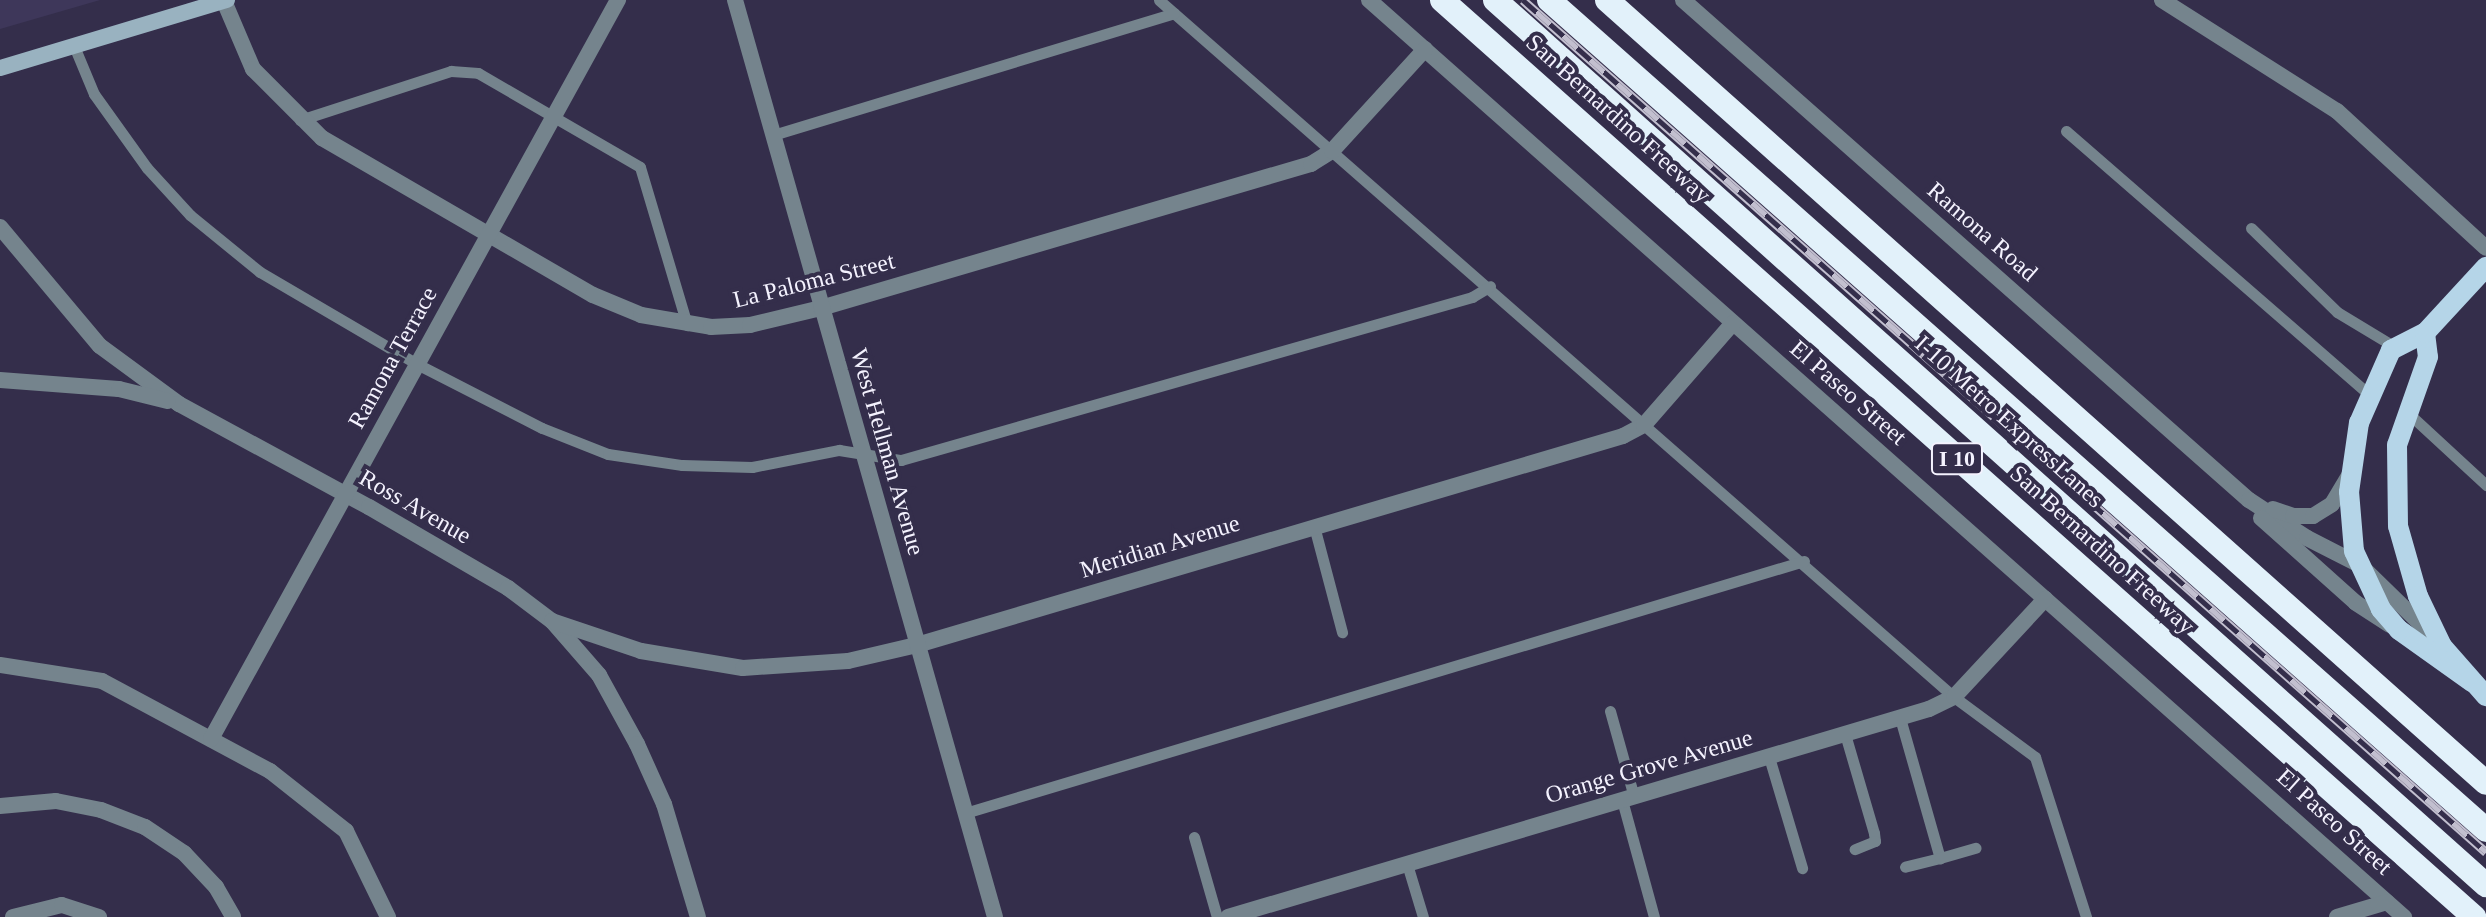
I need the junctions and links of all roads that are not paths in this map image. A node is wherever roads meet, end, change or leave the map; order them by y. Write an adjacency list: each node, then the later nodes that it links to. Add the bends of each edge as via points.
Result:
1 (618, 0): 16 (street, Ramona Terrace)
2 (735, 0): 19 (street, West Hellman Avenue)
3 (1159, 0): 12 (lane)
4 (1369, 0): 14 (street, El Paseo Street)
5 (1442, 0): 88 (highway, San Bernardino Freeway / I 10)
6 (1495, 0): 72 (highway, I-10 Metro ExpressLanes)
7 (1549, 0): 64 (highway, I-10 Metro ExpressLanes)
8 (1607, 0): 60 (highway)
9 (1683, 0): 42 (street, Ramona Road)
10 (2162, 0): 24 (street, via 2337,111)
11 (218, 2): 13 (main road); 17 (street, La Paloma Street, via 253,69)
12 (1174, 13): 19 (lane); 20 (lane)
13 (74, 46): 15 (main road); 32 (lane, via 110,118 190,215 260,272)
14 (1425, 49): 20 (street, La Paloma Street); 28 (street, El Paseo Street)
15 (0, 68)
16 (553, 118): 17 (lane, via 478,73 461,70); 23 (street, Ramona Terrace); 29 (lane, via 640,167)
17 (299, 120): 23 (street, La Paloma Street)
18 (2066, 131): 34 (lane)
19 (773, 135): 27 (street, West Hellman Avenue)
20 (1332, 151): 26 (lane); 27 (street, La Paloma Street, via 1280,175)
21 (0, 227): 35 (street, Ross Avenue, via 100,346)
22 (2251, 228): 31 (lane, via 2337,312)
23 (486, 236): 29 (street, La Paloma Street, via 618,306); 32 (street, Ramona Terrace)
24 (2486, 248)
25 (2486, 267): 30 (main road)
26 (1490, 286): 37 (lane); 38 (lane, via 1472,297 901,460)
27 (821, 308): 29 (street, La Paloma Street, via 750,325); 38 (street, West Hellman Avenue)
28 (1733, 323): 37 (street, Meridian Avenue); 46 (street, El Paseo Street)
29 (687, 325)
30 (2425, 333): 31 (main road); 36 (main road, via 2428,357)
31 (2395, 347): 34 (main road)
32 (417, 364): 38 (lane, via 542,428 608,454 682,465 752,467 839,450); 41 (street, Ramona Terrace)
33 (0, 380): 35 (street, via 119,389)
34 (2369, 394): 39 (main road)
35 (179, 404): 41 (street, Ross Avenue)
36 (2406, 411): 40 (lane); 51 (main road, via 2394,466 2395,506 2404,557)
37 (1644, 425): 43 (street, Meridian Avenue, via 1623,436); 44 (lane)
38 (863, 455): 50 (street, West Hellman Avenue)
39 (2350, 475): 42 (street, via 2332,504 2313,516 2293,516); 45 (main road, via 2350,530)
40 (2486, 485)
41 (345, 495): 47 (street, Ross Avenue, via 496,581); 58 (street, Ramona Terrace)
42 (2249, 500): 45 (street, Ramona Road); 48 (street, Ramona Road, via 2264,521 2356,603)
43 (1314, 526): 49 (lane); 50 (street, Meridian Avenue)
44 (1804, 561): 54 (lane); 63 (lane)
45 (2360, 565): 48 (main road, via 2371,592); 51 (street, Ramona Road)
46 (2045, 599): 54 (street, Orange Grove Avenue); 73 (street, El Paseo Street)
47 (552, 621): 50 (street, Meridian Avenue, via 641,651 743,668 848,661); 79 (street, Ross Avenue, via 599,675 637,744 664,804)
48 (2399, 630): 53 (main road)
49 (1342, 632)
50 (917, 645): 63 (street, West Hellman Avenue)
51 (2442, 646): 53 (main road)
52 (0, 665): 58 (street, via 102,681)
53 (2479, 689)
54 (1954, 697): 56 (street, Orange Grove Avenue); 85 (lane, via 2035,757)
55 (1610, 711): 61 (lane)
56 (1900, 718): 57 (street, Orange Grove Avenue); 68 (lane)
57 (1845, 734): 59 (street, Orange Grove Avenue); 67 (lane, via 1875,841)
58 (211, 739): 78 (street, via 270,771 346,831)
59 (1769, 757): 61 (street, Orange Grove Avenue); 71 (lane)
60 (2486, 783)
61 (1628, 798): 69 (street, Orange Grove Avenue); 84 (lane)
62 (0, 806): 77 (street, via 56,801 145,827 184,853 216,887)
63 (965, 813): 80 (street, West Hellman Avenue)
64 (2486, 830)
65 (1194, 837): 81 (lane)
66 (1976, 848): 68 (lane)
67 (1855, 849)
68 (1940, 858): 70 (lane)
69 (1407, 864): 82 (street, Orange Grove Avenue); 83 (lane)
70 (1905, 867)
71 (1802, 868)
72 (2486, 885)
73 (2387, 902): 74 (street); 87 (street, El Paseo Street)
74 (2366, 913): 86 (street)
75 (13, 917): 76 (street, via 62,905)
76 (99, 917)
77 (233, 917)
78 (388, 917)
79 (698, 917)
80 (995, 917)
81 (1217, 917)
82 (1229, 917)
83 (1423, 917)
84 (1654, 917)
85 (2086, 917)
86 (2337, 917)
87 (2404, 917)
88 (2474, 917)

